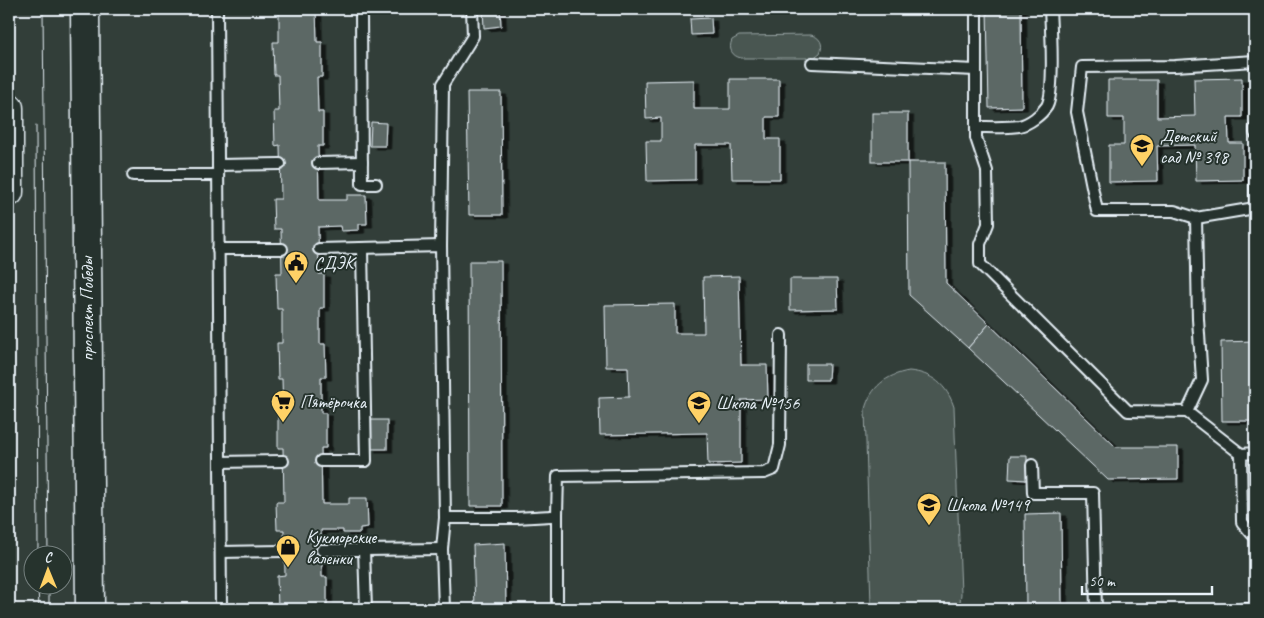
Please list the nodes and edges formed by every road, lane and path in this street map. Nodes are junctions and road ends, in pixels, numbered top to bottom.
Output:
1 (85, 9) edge
2 (217, 9) edge
3 (361, 9) edge
4 (472, 9) edge
5 (976, 9) edge
6 (1050, 9) edge
7 (1255, 61) edge
8 (812, 63) dead end
9 (976, 70) junction
10 (9, 108) edge
11 (976, 127) junction
12 (1255, 128) edge
13 (1255, 133) edge
14 (1255, 156) edge
15 (362, 162) junction
16 (318, 163) dead end
17 (280, 164) dead end
18 (218, 170) junction
19 (9, 173) edge
20 (132, 175) dead end
21 (376, 184) dead end
22 (9, 192) edge
23 (1196, 218) junction
24 (441, 246) junction
25 (218, 249) junction
26 (282, 249) dead end
27 (319, 249) dead end
28 (362, 249) junction
29 (781, 335) dead end
30 (1187, 412) junction
31 (1255, 453) edge
32 (1241, 454) junction
33 (283, 461) dead end
34 (321, 461) dead end
35 (220, 462) junction
36 (1032, 465) dead end
37 (557, 514) junction
38 (445, 518) junction
39 (1255, 534) edge
40 (442, 549) junction
41 (322, 550) dead end
42 (364, 550) junction
43 (284, 551) dead end
44 (221, 552) junction
45 (90, 609) edge
46 (221, 609) edge
47 (366, 609) edge
48 (444, 609) edge
49 (557, 609) edge
50 (1096, 609) edge
51 (1242, 609) edge
52 (1255, 609) edge

1 - 45 main road, проспект Победы
2 - 18 lane
3 - 15 lane
4 - 24 lane
5 - 9 lane
6 - 11 lane
7 - 23 lane
8 - 9 lane
9 - 11 lane
10 - 19 main road
11 - 30 lane
12 - 13 lane
14 - 23 lane
15 - 16 lane
15 - 21 lane
17 - 18 lane
18 - 20 lane
18 - 25 lane
19 - 22 main road
23 - 30 lane
24 - 28 lane
24 - 38 lane
25 - 26 lane
25 - 35 lane
27 - 28 lane
28 - 34 lane
29 - 37 lane
30 - 32 lane
31 - 32 lane
32 - 39 lane
33 - 35 lane
35 - 44 lane
36 - 50 lane
37 - 38 lane
37 - 49 lane
38 - 40 lane
40 - 42 lane
40 - 48 lane
41 - 42 lane
42 - 47 lane
43 - 44 lane
44 - 46 lane
51 - 52 lane

